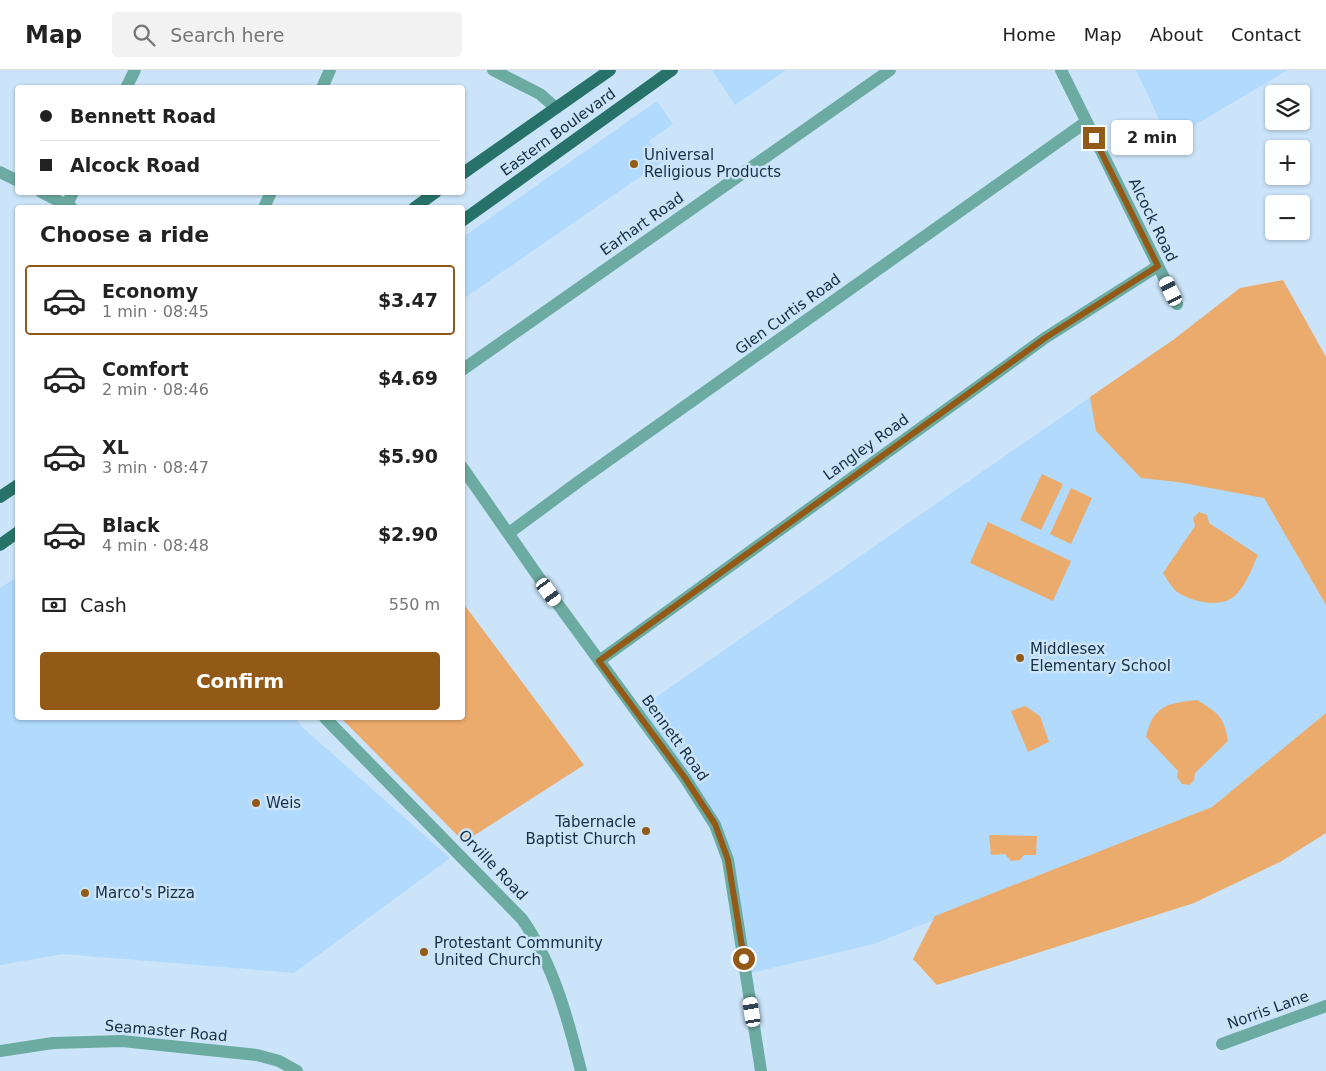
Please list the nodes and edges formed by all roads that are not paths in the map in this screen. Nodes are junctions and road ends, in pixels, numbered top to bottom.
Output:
1 (135, 70) edge
2 (330, 70) edge
3 (493, 70) edge
4 (610, 70) edge
5 (672, 70) edge
6 (890, 70) edge
7 (1061, 70) edge
8 (128, 85) edge
9 (323, 85) edge
10 (556, 108) junction
11 (1086, 122) junction
12 (0, 172) edge
13 (465, 172) edge
14 (15, 180) edge
15 (47, 195) edge
16 (432, 195) edge
17 (68, 205) edge
18 (418, 205) edge
19 (465, 219) edge
20 (1158, 266) junction
21 (1177, 304) dead end
22 (465, 368) edge
23 (465, 471) edge
24 (15, 487) edge
25 (0, 497) edge
26 (509, 533) junction
27 (15, 534) edge
28 (0, 545) edge
29 (599, 661) junction
30 (327, 720) edge
31 (1326, 1006) edge
32 (1222, 1044) dead end
33 (0, 1051) edge
34 (297, 1071) edge
35 (581, 1071) edge
36 (761, 1071) edge

1 - 8 street
2 - 9 street
3 - 10 street
4 - 10 main road, Eastern Boulevard
5 - 19 main road, Eastern Boulevard
6 - 22 street, Earhart Road
7 - 11 street, Alcock Road
10 - 13 main road, Eastern Boulevard
11 - 20 street, Alcock Road
11 - 26 street, Glen Curtis Road
12 - 14 street
15 - 17 street
16 - 18 main road
20 - 21 street, Alcock Road
20 - 29 street, Langley Road
23 - 26 street, Bennett Road
24 - 25 main road
26 - 29 street, Bennett Road
27 - 28 main road
29 - 36 street, Bennett Road
30 - 35 street, Orville Road
31 - 32 street, Norris Lane
33 - 34 street, Seamaster Road

